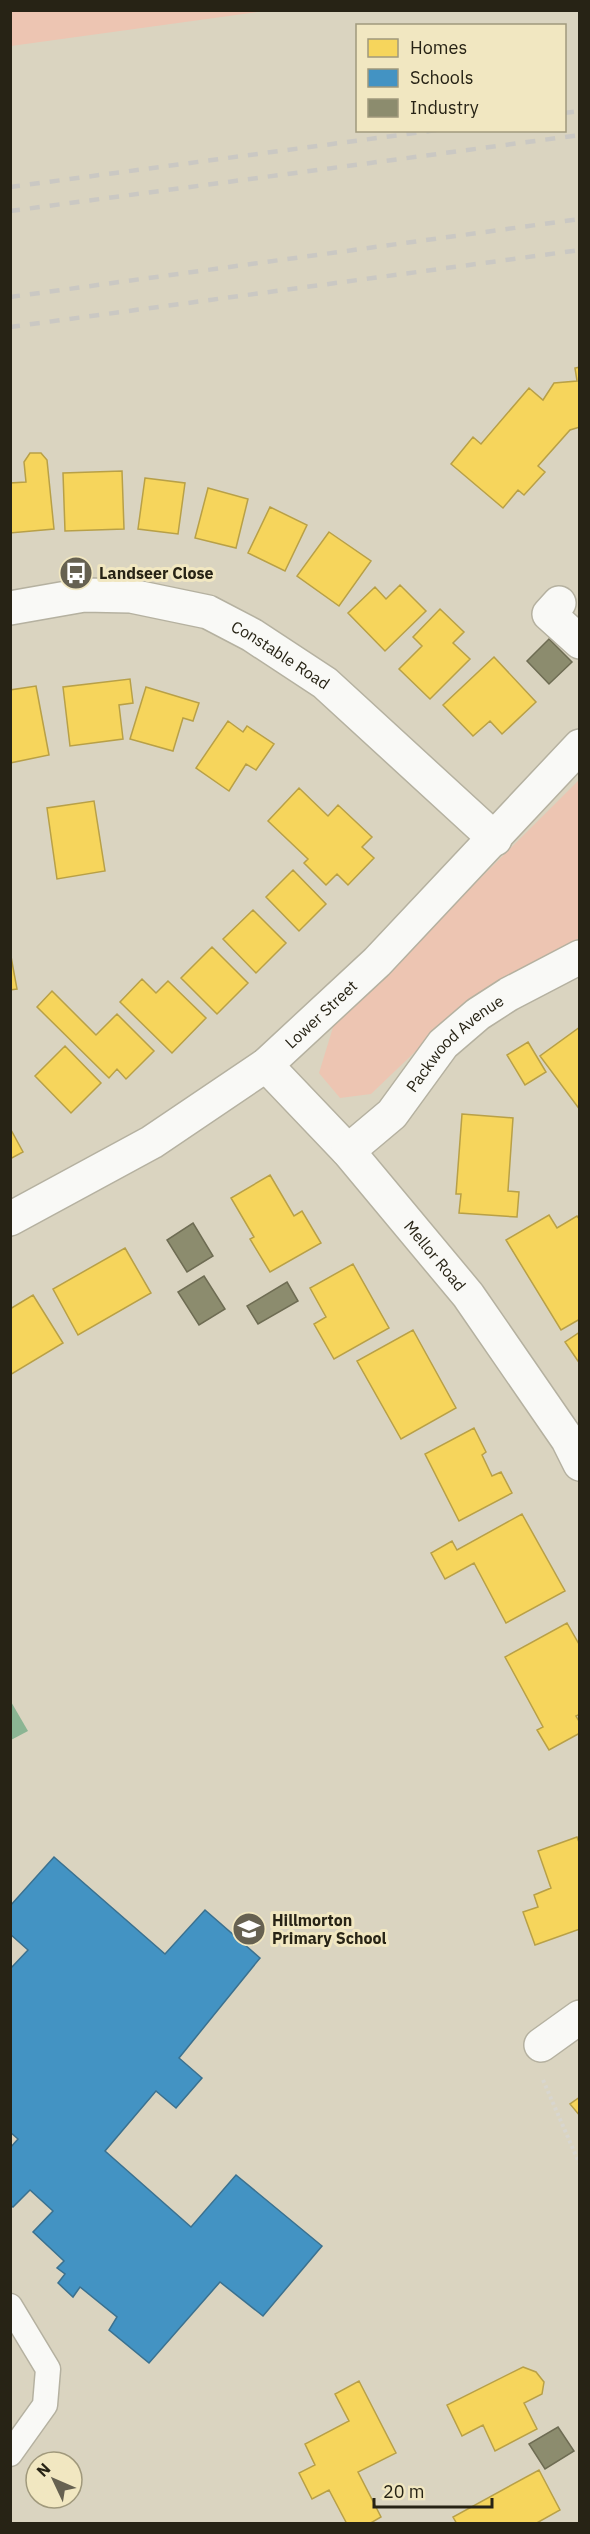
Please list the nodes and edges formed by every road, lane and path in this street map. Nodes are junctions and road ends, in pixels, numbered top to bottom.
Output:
1 (559, 603) dead end
2 (10, 608) edge
3 (579, 642) edge
4 (579, 746) edge
5 (495, 839) junction
6 (579, 957) edge
7 (266, 1065) junction
8 (348, 1151) junction
9 (10, 1219) edge
10 (576, 1446) edge
11 (579, 2018) edge
12 (541, 2045) joint
13 (579, 2165) edge
14 (10, 2306) edge
15 (10, 2454) edge

1 - 3 street
2 - 5 street, Constable Road
4 - 5 street, Lower Street
5 - 7 street, Lower Street
6 - 8 street, Packwood Avenue
7 - 8 street, Mellor Road
7 - 9 street, Lower Street
8 - 10 street, Mellor Road
11 - 12 street
12 - 13 path
14 - 15 lane

